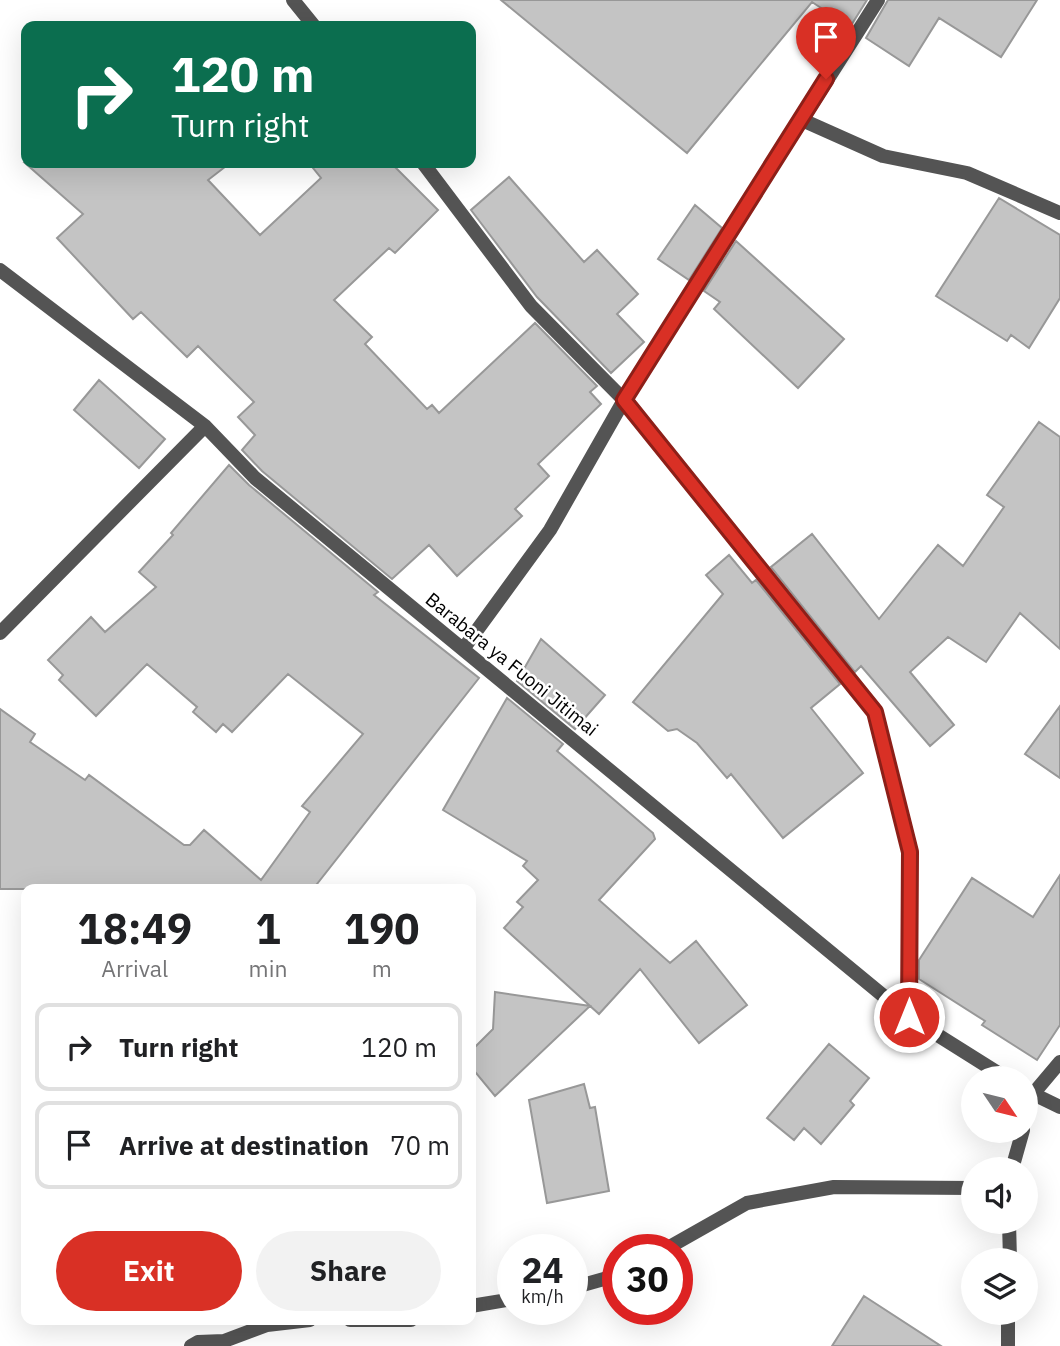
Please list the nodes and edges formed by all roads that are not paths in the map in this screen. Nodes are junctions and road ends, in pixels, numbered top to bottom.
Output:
1 (293, 0) edge
2 (878, 0) edge
3 (310, 21) edge
4 (800, 119) junction
5 (427, 168) edge
6 (1060, 213) edge
7 (0, 270) edge
8 (624, 400) junction
9 (205, 426) junction
10 (0, 633) edge
11 (464, 648) junction
12 (909, 1017) junction
13 (1060, 1062) edge
14 (987, 1066) edge
15 (1038, 1083) edge
16 (1038, 1096) edge
17 (1060, 1107) edge
18 (961, 1188) edge
19 (692, 1234) edge
20 (497, 1302) edge
21 (476, 1305) edge
22 (267, 1325) edge
23 (1008, 1325) edge
24 (191, 1346) edge
25 (1008, 1346) edge

1 - 3 street
2 - 4 street
4 - 6 street
4 - 8 street
5 - 8 street
7 - 9 street, Barabara ya Fuoni Jitimai
8 - 11 street
8 - 12 street
9 - 10 street
9 - 11 street, Barabara ya Fuoni Jitimai
11 - 12 street, Barabara ya Fuoni Jitimai
12 - 14 street, Barabara ya Fuoni Jitimai
13 - 15 street
16 - 17 street
18 - 19 street
20 - 21 street
22 - 24 street
23 - 25 street

